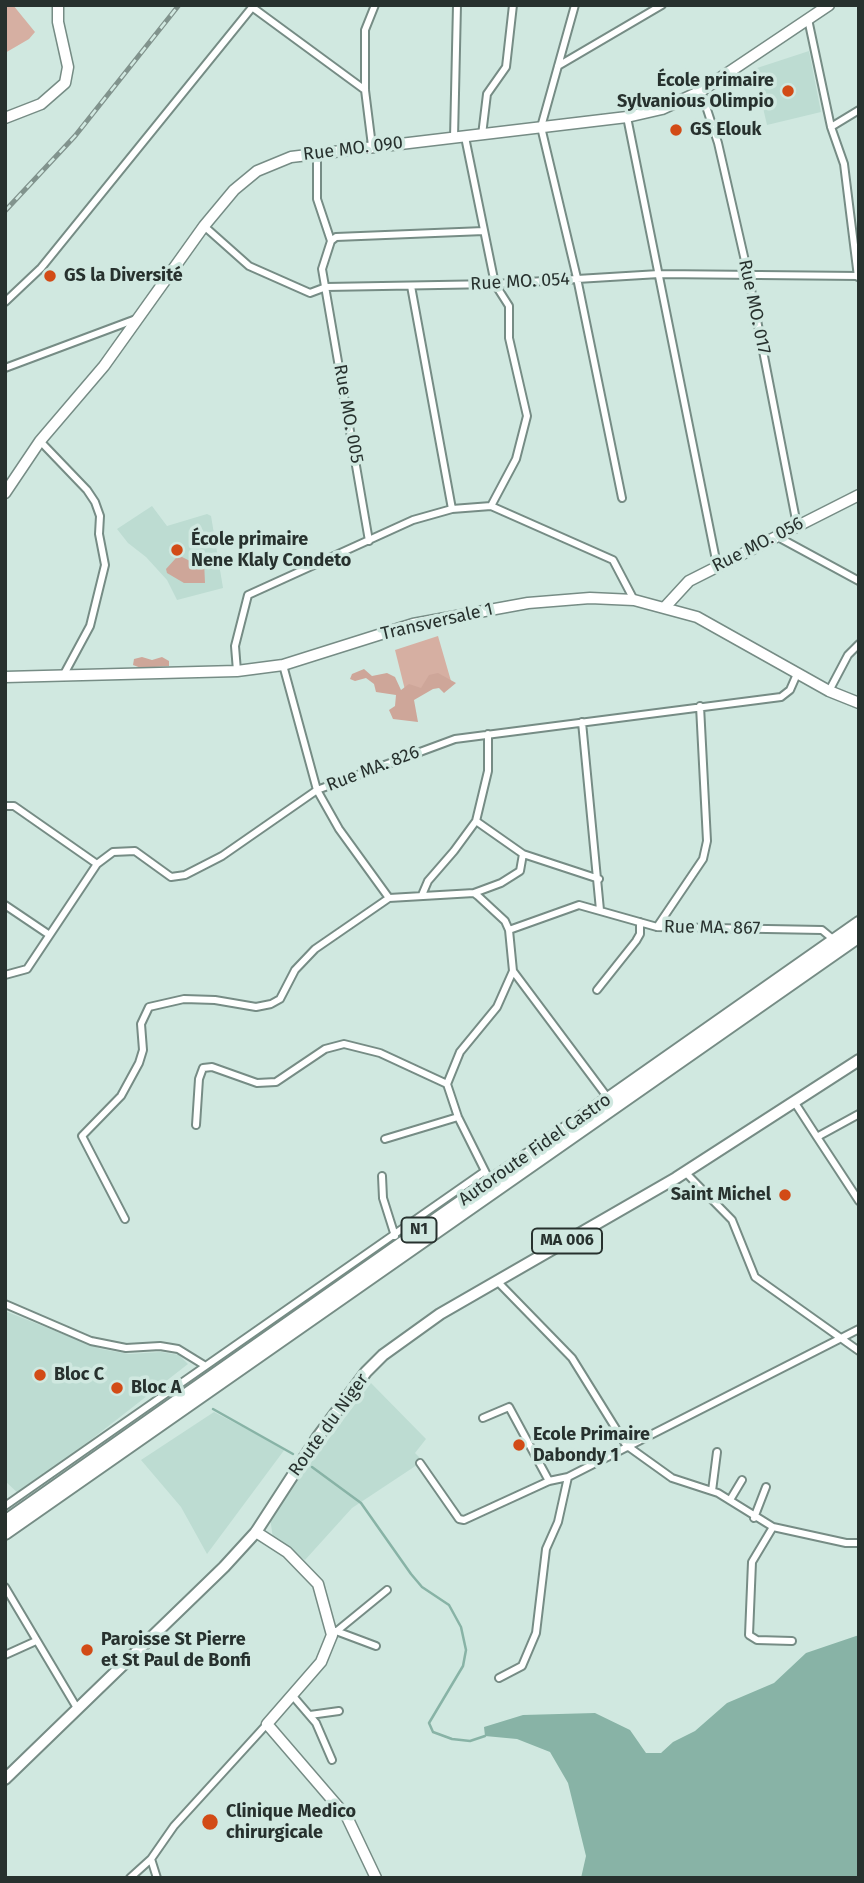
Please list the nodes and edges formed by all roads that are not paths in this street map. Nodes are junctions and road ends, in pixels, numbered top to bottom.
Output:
1 (58, 5) edge
2 (375, 5) edge
3 (457, 5) edge
4 (513, 5) edge
5 (575, 5) edge
6 (663, 5) edge
7 (829, 5) edge
8 (253, 6) edge
9 (808, 19) junction
10 (558, 66) junction
11 (365, 90) junction
12 (701, 91) junction
13 (859, 110) edge
14 (627, 117) junction
15 (5, 118) edge
16 (541, 127) junction
17 (831, 127) junction
18 (482, 135) junction
19 (460, 137) junction
20 (372, 146) junction
21 (317, 153) junction
22 (204, 226) junction
23 (484, 231) junction
24 (331, 241) junction
25 (659, 274) junction
26 (748, 274) junction
27 (859, 277) edge
28 (577, 278) junction
29 (495, 284) junction
30 (411, 286) junction
31 (326, 287) junction
32 (5, 302) edge
33 (137, 319) junction
34 (5, 368) edge
35 (40, 441) junction
36 (5, 493) edge
37 (859, 495) edge
38 (622, 498) dead end
39 (491, 506) junction
40 (452, 509) junction
41 (797, 524) junction
42 (774, 537) junction
43 (369, 541) junction
44 (717, 565) junction
45 (859, 581) edge
46 (634, 600) junction
47 (666, 606) junction
48 (859, 644) edge
49 (283, 665) junction
50 (237, 671) junction
51 (797, 674) junction
52 (63, 676) junction
53 (5, 677) edge
54 (829, 691) junction
55 (856, 704) edge
56 (700, 706) junction
57 (582, 722) junction
58 (488, 734) junction
59 (317, 790) junction
60 (5, 806) edge
61 (475, 821) junction
62 (523, 854) junction
63 (97, 864) junction
64 (599, 879) junction
65 (474, 892) junction
66 (422, 895) junction
67 (389, 898) junction
68 (5, 905) edge
69 (600, 910) junction
70 (640, 922) junction
71 (859, 923) edge
72 (657, 927) junction
73 (509, 930) junction
74 (48, 934) junction
75 (859, 936) edge
76 (834, 940) junction
77 (513, 971) junction
78 (5, 975) edge
79 (597, 990) dead end
80 (859, 1060) edge
81 (447, 1084) junction
82 (608, 1098) junction
83 (795, 1103) junction
84 (859, 1115) edge
85 (458, 1117) junction
86 (195, 1125) dead end
87 (817, 1138) junction
88 (385, 1139) dead end
89 (685, 1172) junction
90 (382, 1176) dead end
91 (488, 1176) junction
92 (859, 1201) edge
93 (125, 1219) dead end
94 (395, 1236) junction
95 (497, 1281) junction
96 (5, 1304) edge
97 (859, 1329) edge
98 (840, 1338) junction
99 (859, 1351) edge
100 (204, 1365) junction
101 (483, 1418) dead end
102 (626, 1445) junction
103 (717, 1452) dead end
104 (420, 1463) dead end
105 (568, 1477) junction
106 (743, 1480) dead end
107 (548, 1481) junction
108 (766, 1487) dead end
109 (712, 1491) junction
110 (730, 1500) junction
111 (5, 1506) edge
112 (754, 1518) junction
113 (5, 1522) edge
114 (773, 1527) junction
115 (256, 1532) junction
116 (5, 1533) edge
117 (859, 1543) edge
118 (5, 1587) edge
119 (387, 1590) dead end
120 (334, 1633) junction
121 (36, 1641) junction
122 (792, 1641) dead end
123 (376, 1646) dead end
124 (5, 1655) edge
125 (499, 1678) dead end
126 (292, 1695) junction
127 (77, 1708) junction
128 (339, 1711) dead end
129 (310, 1715) junction
130 (267, 1724) junction
131 (332, 1760) dead end
132 (5, 1779) edge
133 (151, 1859) junction
134 (130, 1878) edge
135 (157, 1878) edge
136 (376, 1878) edge

1 - 15 street
2 - 11 street
3 - 19 street
4 - 18 street
5 - 10 street
6 - 10 street
7 - 9 street, Rue MO. 090
8 - 11 street
8 - 32 street
9 - 12 street, Rue MO. 090
9 - 17 street
10 - 16 street
11 - 20 street
12 - 14 street, Rue MO. 090
12 - 26 street, Rue MO. 017
13 - 17 street
14 - 16 street, Rue MO. 090
14 - 25 street
16 - 18 street, Rue MO. 090
16 - 28 street
17 - 27 street
18 - 19 street, Rue MO. 090
19 - 20 street, Rue MO. 090
19 - 23 street
20 - 21 street, Rue MO. 090
21 - 22 street, Rue MO. 090
21 - 24 street
22 - 31 street, Rue MO. 054
22 - 33 street, Rue MO. 090
23 - 24 street
23 - 29 street
24 - 31 street, Rue MO. 005
25 - 26 street, Rue MO. 054
25 - 28 street, Rue MO. 054
25 - 44 street
26 - 27 street, Rue MO. 054
26 - 41 street, Rue MO. 017
28 - 29 street, Rue MO. 054
28 - 38 street
29 - 30 street, Rue MO. 054
29 - 39 street
30 - 31 street, Rue MO. 054
30 - 40 street
31 - 43 street, Rue MO. 005
33 - 34 street
33 - 35 street, Rue MO. 090
35 - 36 street, Rue MO. 090
35 - 52 street
37 - 41 street, Rue MO. 056
39 - 40 street
39 - 46 street
40 - 43 street
41 - 42 street, Rue MO. 056
42 - 44 street, Rue MO. 056
42 - 45 street
43 - 50 street
44 - 47 street, Rue MO. 056
46 - 47 street, Transversale 1
46 - 49 street, Transversale 1
47 - 51 street, Transversale 1
48 - 54 street
49 - 50 street, Transversale 1
49 - 59 street
50 - 52 street, Transversale 1
51 - 54 street, Transversale 1
51 - 56 street, Rue MA. 826
52 - 53 street, Transversale 1
54 - 55 street, Transversale 1
56 - 57 street, Rue MA. 826
56 - 72 street
57 - 58 street, Rue MA. 826
57 - 64 street
58 - 59 street, Rue MA. 826
58 - 61 street
59 - 63 street, Rue MA. 826
59 - 67 street
60 - 63 street
61 - 62 street
61 - 66 street
62 - 64 street
62 - 65 street
63 - 74 street
64 - 69 street
65 - 66 street
65 - 73 street
66 - 67 street
67 - 93 street
68 - 74 street
69 - 70 street, Rue MA. 867
69 - 73 street, Rue MA. 867
70 - 72 street, Rue MA. 867
70 - 79 street
71 - 76 highway, Autoroute Fidel Castro / N1
72 - 76 street, Rue MA. 867
73 - 77 street
74 - 78 street
75 - 116 highway, Autoroute Fidel Castro / N1
76 - 82 highway, Autoroute Fidel Castro / N1
77 - 81 street
77 - 82 street
80 - 83 main road, Route du Niger / MA 006
81 - 85 street
81 - 86 street
82 - 91 highway, Autoroute Fidel Castro / N1
83 - 87 street
83 - 89 main road, Route du Niger / MA 006
84 - 87 street
85 - 88 street
85 - 91 street
87 - 92 street
89 - 95 main road, Route du Niger / MA 006
89 - 98 street
90 - 94 street
91 - 94 street
91 - 113 highway, Autoroute Fidel Castro / N1
94 - 100 street
95 - 102 street
95 - 115 main road, Route du Niger / MA 006
96 - 100 street
97 - 98 street
98 - 99 street
98 - 102 street
100 - 111 street
101 - 107 street
102 - 105 street
102 - 109 street
103 - 109 street
104 - 107 street
105 - 107 street
105 - 125 street
106 - 110 street
108 - 112 street
109 - 110 street
110 - 112 street
112 - 114 street
114 - 117 street
114 - 122 street
115 - 120 street
115 - 127 main road, Route du Niger
118 - 121 street
119 - 120 street
120 - 123 street
120 - 126 street
121 - 124 street
121 - 127 street
126 - 129 street
126 - 130 street
127 - 132 main road, Route du Niger
128 - 129 street
129 - 131 street
130 - 133 street
130 - 136 street
133 - 134 street
133 - 135 street

